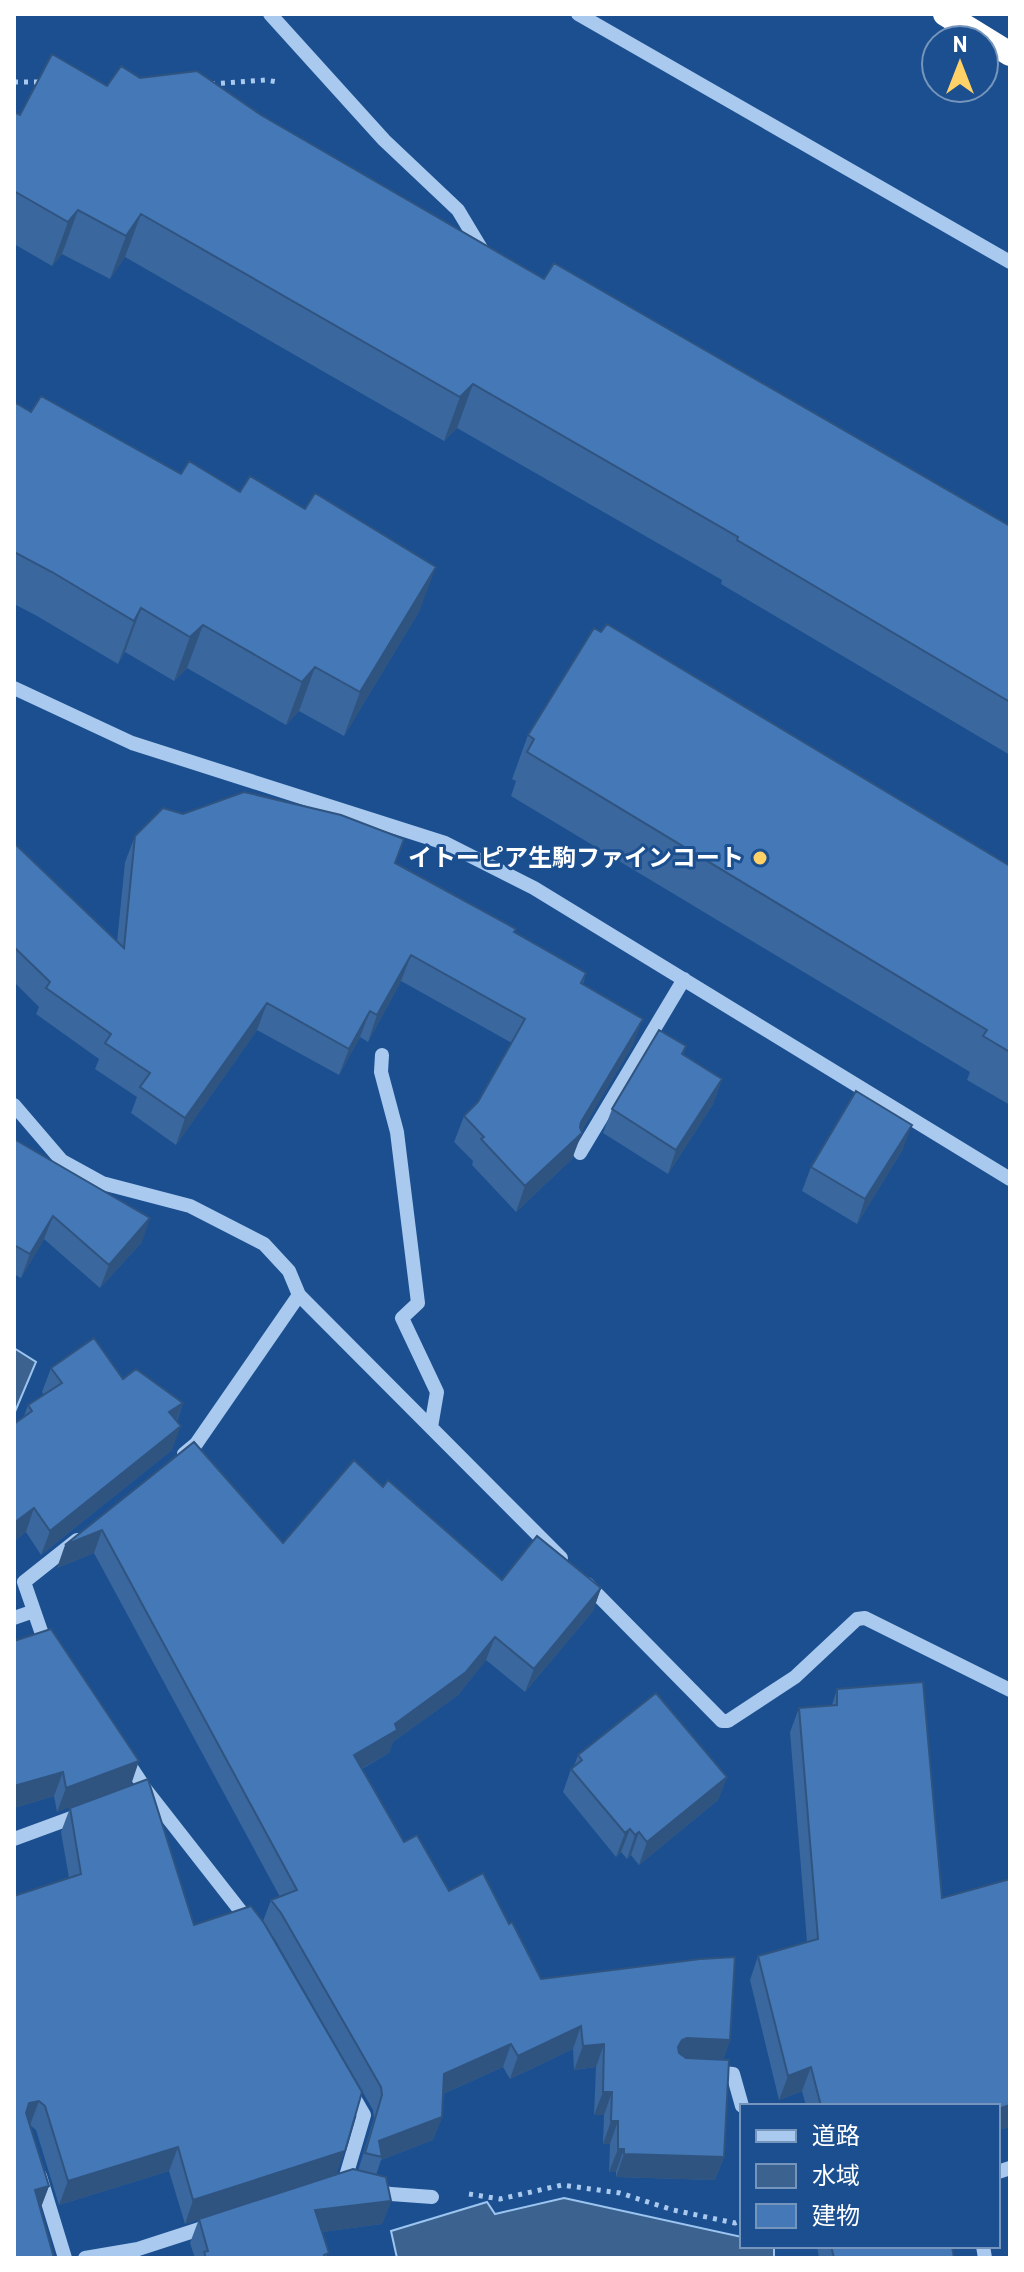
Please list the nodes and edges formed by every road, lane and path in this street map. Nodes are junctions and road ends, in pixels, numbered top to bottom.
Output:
1 (270, 14) edge
2 (578, 14) edge
3 (945, 14) edge
4 (1010, 54) edge
5 (14, 82) edge
6 (44, 82) edge
7 (197, 84) edge
8 (340, 93) junction
9 (1010, 262) edge
10 (493, 269) edge
11 (14, 688) edge
12 (684, 979) junction
13 (382, 1055) dead end
14 (14, 1105) edge
15 (580, 1153) edge
16 (1010, 1179) edge
17 (299, 1295) junction
18 (431, 1427) junction
19 (172, 1464) edge
20 (85, 1533) edge
21 (34, 1611) junction
22 (14, 1618) edge
23 (59, 1660) edge
24 (1010, 1690) edge
25 (120, 1751) edge
26 (102, 1806) edge
27 (14, 1839) edge
28 (254, 1928) edge
29 (692, 2071) edge
30 (341, 2075) edge
31 (741, 2104) edge
32 (36, 2161) edge
33 (432, 2197) dead end
34 (500, 2199) dead end
35 (226, 2221) edge
36 (740, 2221) edge
37 (139, 2253) edge
38 (65, 2258) edge
39 (85, 2258) edge

1 - 8 street
2 - 9 street
3 - 4 highway
5 - 6 path
7 - 8 path
8 - 10 street
11 - 12 street
12 - 15 street
12 - 16 street
13 - 18 street
14 - 17 street
17 - 18 street
17 - 19 street
18 - 24 street
20 - 21 street
21 - 22 street
21 - 23 street
25 - 28 street
26 - 27 street
29 - 31 street
30 - 33 street
32 - 38 street
34 - 36 path
35 - 37 street
37 - 39 street

